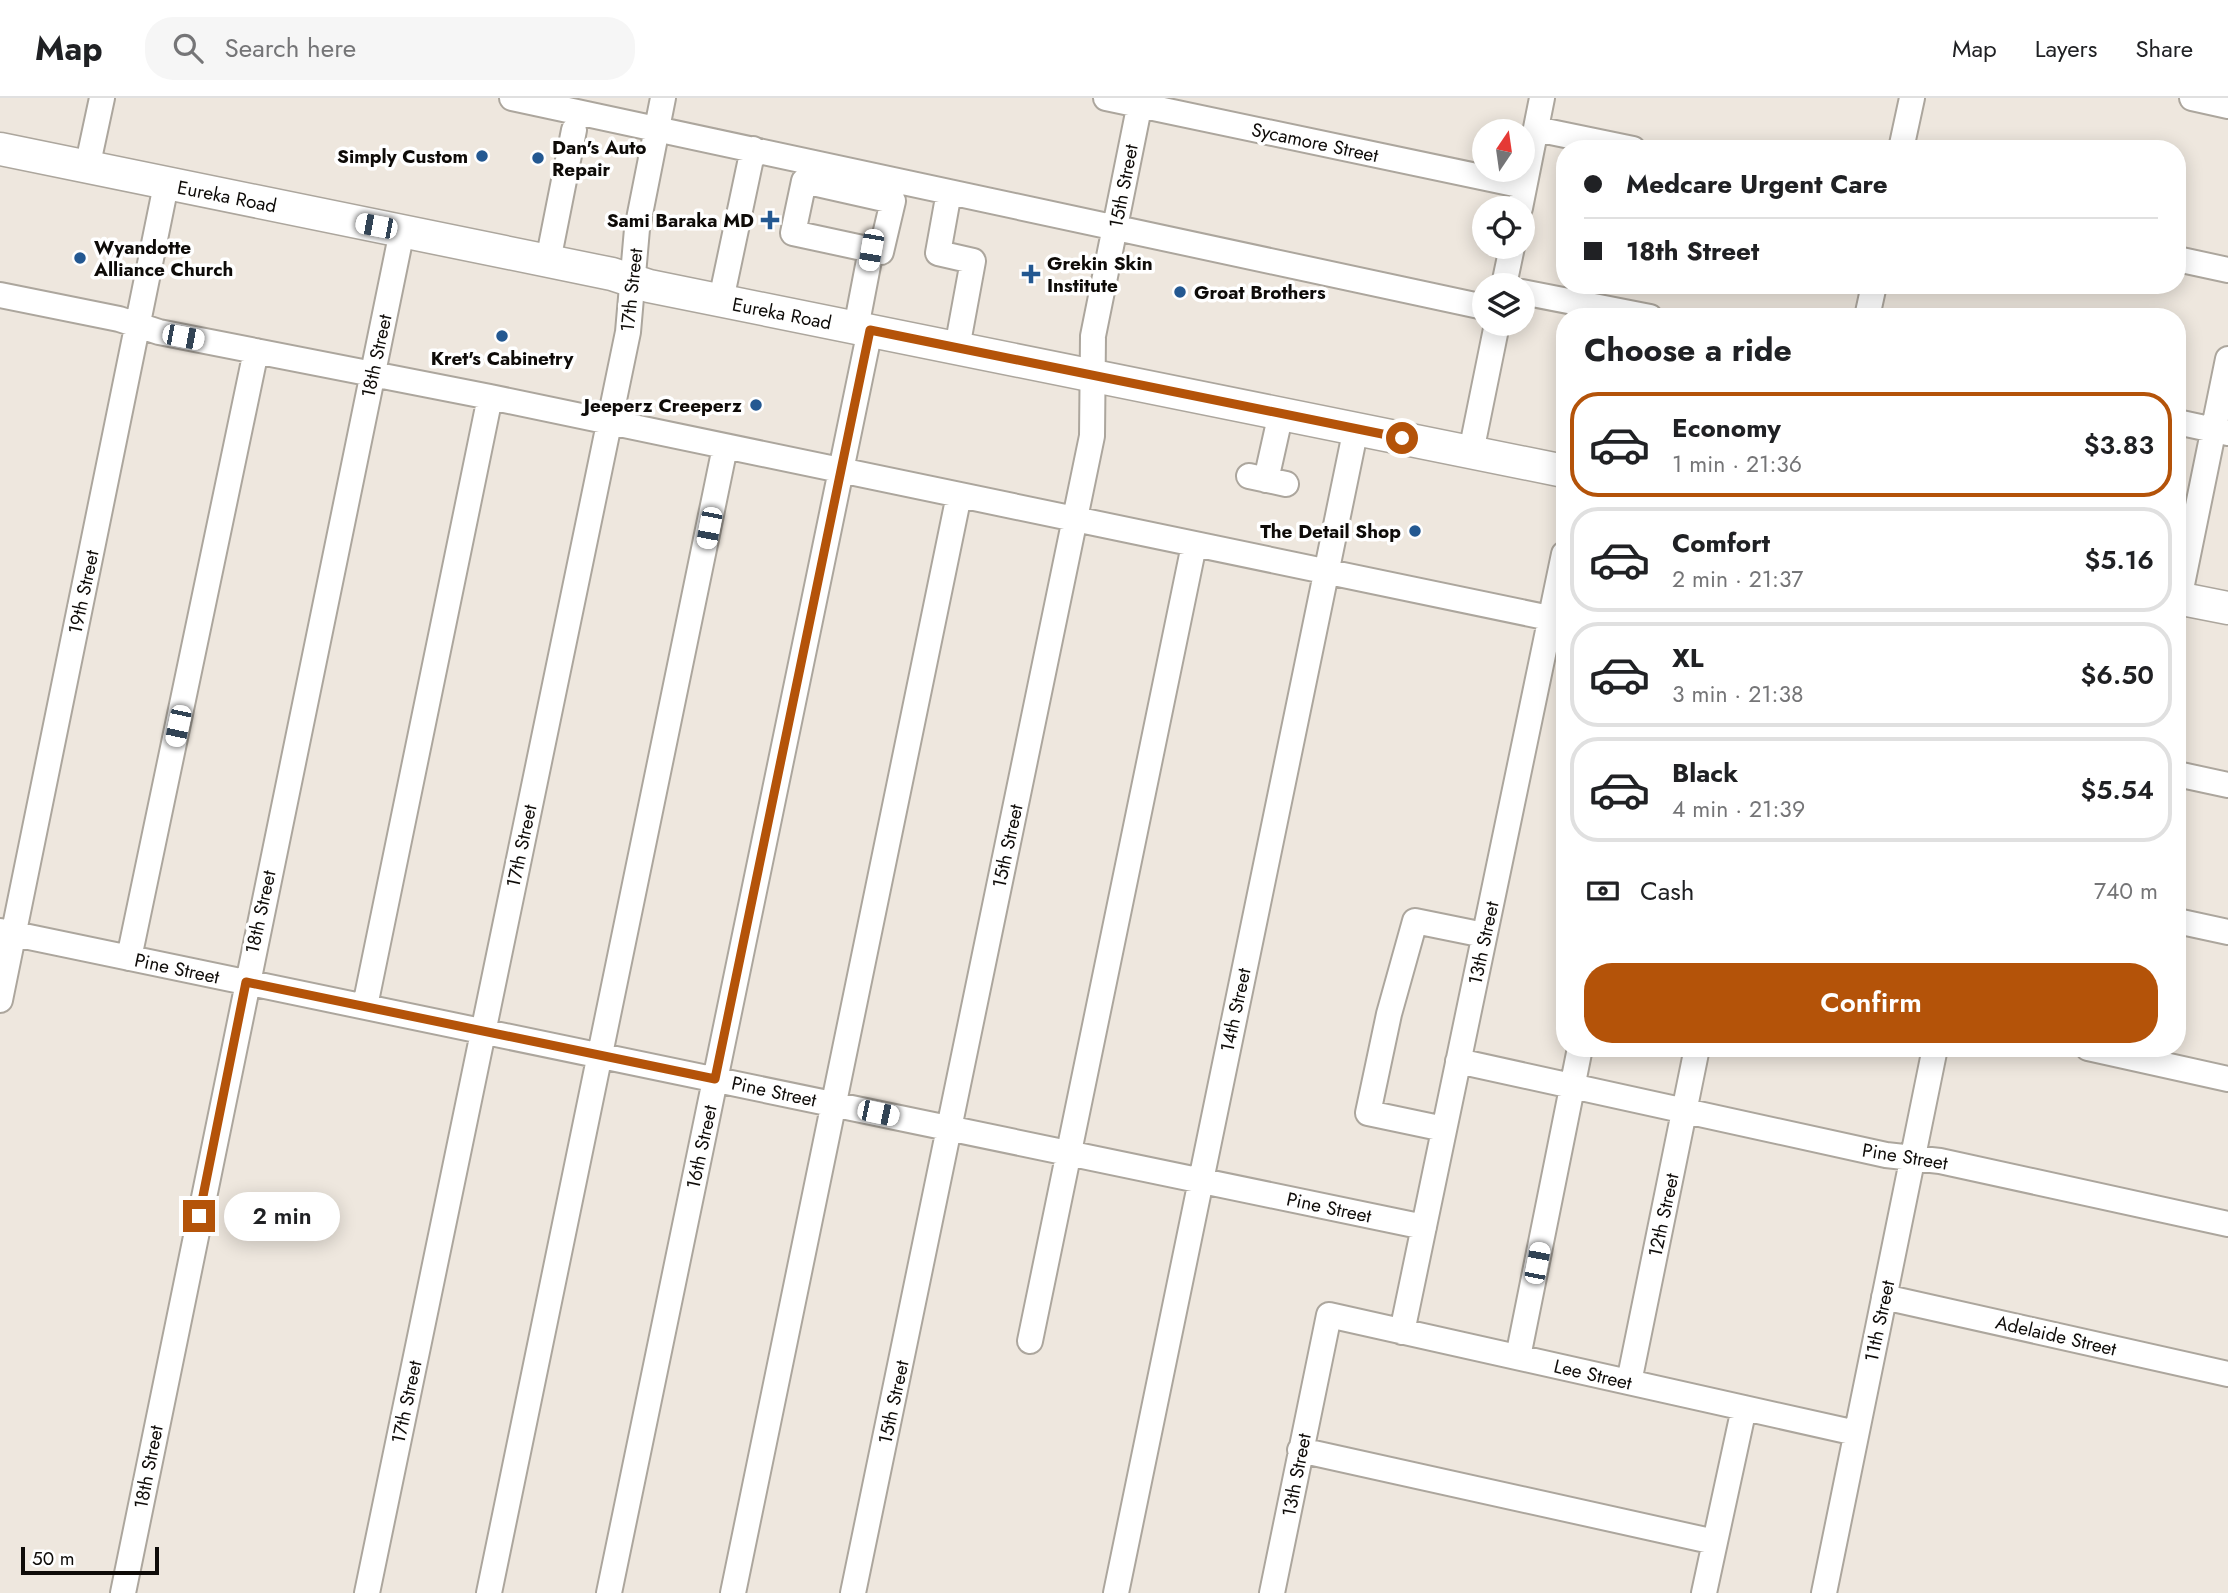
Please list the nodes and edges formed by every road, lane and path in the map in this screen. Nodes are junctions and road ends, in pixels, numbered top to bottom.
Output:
1 (102, 98) edge
2 (512, 98) edge
3 (663, 98) edge
4 (1106, 98) edge
5 (1542, 98) edge
6 (1912, 98) edge
7 (2192, 98) edge
8 (1141, 102) edge
9 (2228, 106) edge
10 (657, 128) junction
11 (1536, 129) junction
12 (575, 130) dead end
13 (1589, 140) edge
14 (1903, 140) edge
15 (0, 149) edge
16 (753, 149) junction
17 (87, 168) junction
18 (848, 180) junction
19 (166, 185) junction
20 (949, 192) junction
21 (1518, 196) edge
22 (1522, 196) edge
23 (1115, 229) junction
24 (402, 231) junction
25 (871, 250) junction
26 (548, 261) junction
27 (2186, 262) edge
28 (2228, 270) edge
29 (633, 279) junction
30 (0, 295) edge
31 (1535, 295) edge
32 (721, 300) junction
33 (1472, 304) edge
34 (1604, 308) edge
35 (137, 327) junction
36 (863, 329) junction
37 (1495, 336) edge
38 (957, 348) junction
39 (256, 351) junction
40 (2228, 359) edge
41 (372, 373) junction
42 (1092, 375) junction
43 (490, 397) junction
44 (1281, 413) junction
45 (610, 422) junction
46 (2186, 424) edge
47 (1356, 428) junction
48 (2220, 431) edge
49 (725, 447) junction
50 (1471, 452) junction
51 (1556, 469) edge
52 (841, 472) junction
53 (1267, 480) dead end
54 (959, 495) junction
55 (1075, 520) junction
56 (1234, 541) dead end
57 (1194, 545) junction
58 (1271, 549) dead end
59 (2186, 566) edge
60 (1325, 573) junction
61 (2186, 600) edge
62 (2228, 608) edge
63 (1556, 619) edge
64 (1556, 623) edge
65 (2186, 776) edge
66 (2228, 785) edge
67 (2186, 924) edge
68 (7, 932) edge
69 (2228, 932) edge
70 (1484, 935) junction
71 (129, 958) junction
72 (246, 982) junction
73 (0, 1000) edge
74 (365, 1006) junction
75 (482, 1029) junction
76 (601, 1055) junction
77 (1578, 1057) edge
78 (1695, 1057) edge
79 (1933, 1057) edge
80 (2129, 1057) edge
81 (1458, 1061) junction
82 (715, 1079) junction
83 (2228, 1079) edge
84 (1573, 1086) junction
85 (835, 1104) junction
86 (1684, 1111) junction
87 (948, 1128) junction
88 (1444, 1129) junction
89 (1067, 1152) junction
90 (1913, 1158) junction
91 (1201, 1180) junction
92 (2228, 1224) edge
93 (1424, 1227) junction
94 (1884, 1297) junction
95 (1329, 1315) joint
96 (1402, 1332) junction
97 (1030, 1341) dead end
98 (1518, 1357) junction
99 (2228, 1374) edge
100 (1629, 1382) junction
101 (1744, 1408) junction
102 (1856, 1433) junction
103 (1300, 1450) junction
104 (1715, 1542) junction
105 (123, 1593) edge
106 (367, 1593) edge
107 (489, 1593) edge
108 (609, 1593) edge
109 (733, 1593) edge
110 (853, 1593) edge
111 (1116, 1593) edge
112 (1272, 1593) edge
113 (1704, 1593) edge
114 (1824, 1593) edge

1 - 17 street
2 - 10 street
3 - 10 street, 17th Street
4 - 8 street, Sycamore Street
5 - 11 street
6 - 14 street
7 - 9 street
8 - 21 street, Sycamore Street
8 - 23 street, 15th Street
10 - 16 street
10 - 29 street, 17th Street
11 - 13 street
11 - 22 street
12 - 26 street
15 - 17 main road, Eureka Road
16 - 18 street
16 - 32 street
17 - 19 main road, Eureka Road
18 - 20 street
18 - 25 street
18 - 25 street
19 - 24 main road, Eureka Road
19 - 35 street, 19th Street
20 - 23 street
20 - 38 street
23 - 33 street
23 - 42 street, 15th Street
24 - 26 main road, Eureka Road
24 - 41 street, 18th Street
25 - 36 street, 16th Street
26 - 29 main road, Eureka Road
27 - 28 street
29 - 32 main road, Eureka Road
29 - 45 street, 17th Street
30 - 35 street
31 - 34 street
32 - 36 main road, Eureka Road
35 - 39 street
35 - 68 street, 19th Street
36 - 38 main road, Eureka Road
36 - 52 street, 16th Street
37 - 50 street
38 - 42 main road, Eureka Road
39 - 41 street
39 - 71 street
40 - 48 street
41 - 43 street
41 - 72 street, 18th Street
42 - 44 main road, Eureka Road
42 - 55 street, 15th Street
43 - 45 street
43 - 74 street
44 - 47 main road, Eureka Road
44 - 53 street
45 - 49 street
45 - 75 street, 17th Street
46 - 48 street
47 - 50 main road, Eureka Road
47 - 60 street, 14th Street
48 - 59 street
49 - 52 street
49 - 76 street
50 - 51 main road, Eureka Road
52 - 54 street
52 - 82 street, 16th Street
54 - 55 street
54 - 85 street
55 - 57 street
55 - 87 street, 15th Street
56 - 58 street
57 - 60 street
57 - 89 street
60 - 63 street
60 - 91 street, 14th Street
61 - 62 main road
64 - 70 street, 13th Street
65 - 66 street
67 - 69 street
68 - 71 street, Pine Street
68 - 73 street, 19th Street
70 - 81 street, 13th Street
70 - 88 street
71 - 72 street, Pine Street
72 - 74 street, Pine Street
72 - 105 street, 18th Street
74 - 75 street, Pine Street
75 - 76 street, Pine Street
75 - 106 street, 17th Street
76 - 82 street, Pine Street
76 - 107 street
77 - 84 street
78 - 86 street, 12th Street
79 - 90 street, 11th Street
80 - 83 street
81 - 84 street, Pine Street
81 - 88 street, 13th Street
82 - 85 street, Pine Street
82 - 108 street, 16th Street
84 - 86 street, Pine Street
84 - 98 street
85 - 87 street, Pine Street
85 - 109 street
86 - 90 street, Pine Street
86 - 100 street, 12th Street
87 - 89 street, Pine Street
87 - 110 street, 15th Street
88 - 93 street, 13th Street
89 - 91 street, Pine Street
89 - 97 street
90 - 92 street, Pine Street
90 - 94 street, 11th Street
91 - 93 street, Pine Street
91 - 111 street, 14th Street
93 - 96 street, 13th Street
94 - 99 street, Adelaide Street
94 - 102 street, 11th Street
95 - 96 street, Lee Street
95 - 103 street, 13th Street
96 - 98 street, Lee Street
98 - 100 street, Lee Street
100 - 101 street, Lee Street
101 - 102 street, Lee Street
101 - 104 street
102 - 114 street, 11th Street
103 - 104 street
103 - 112 street, 13th Street
104 - 113 street

